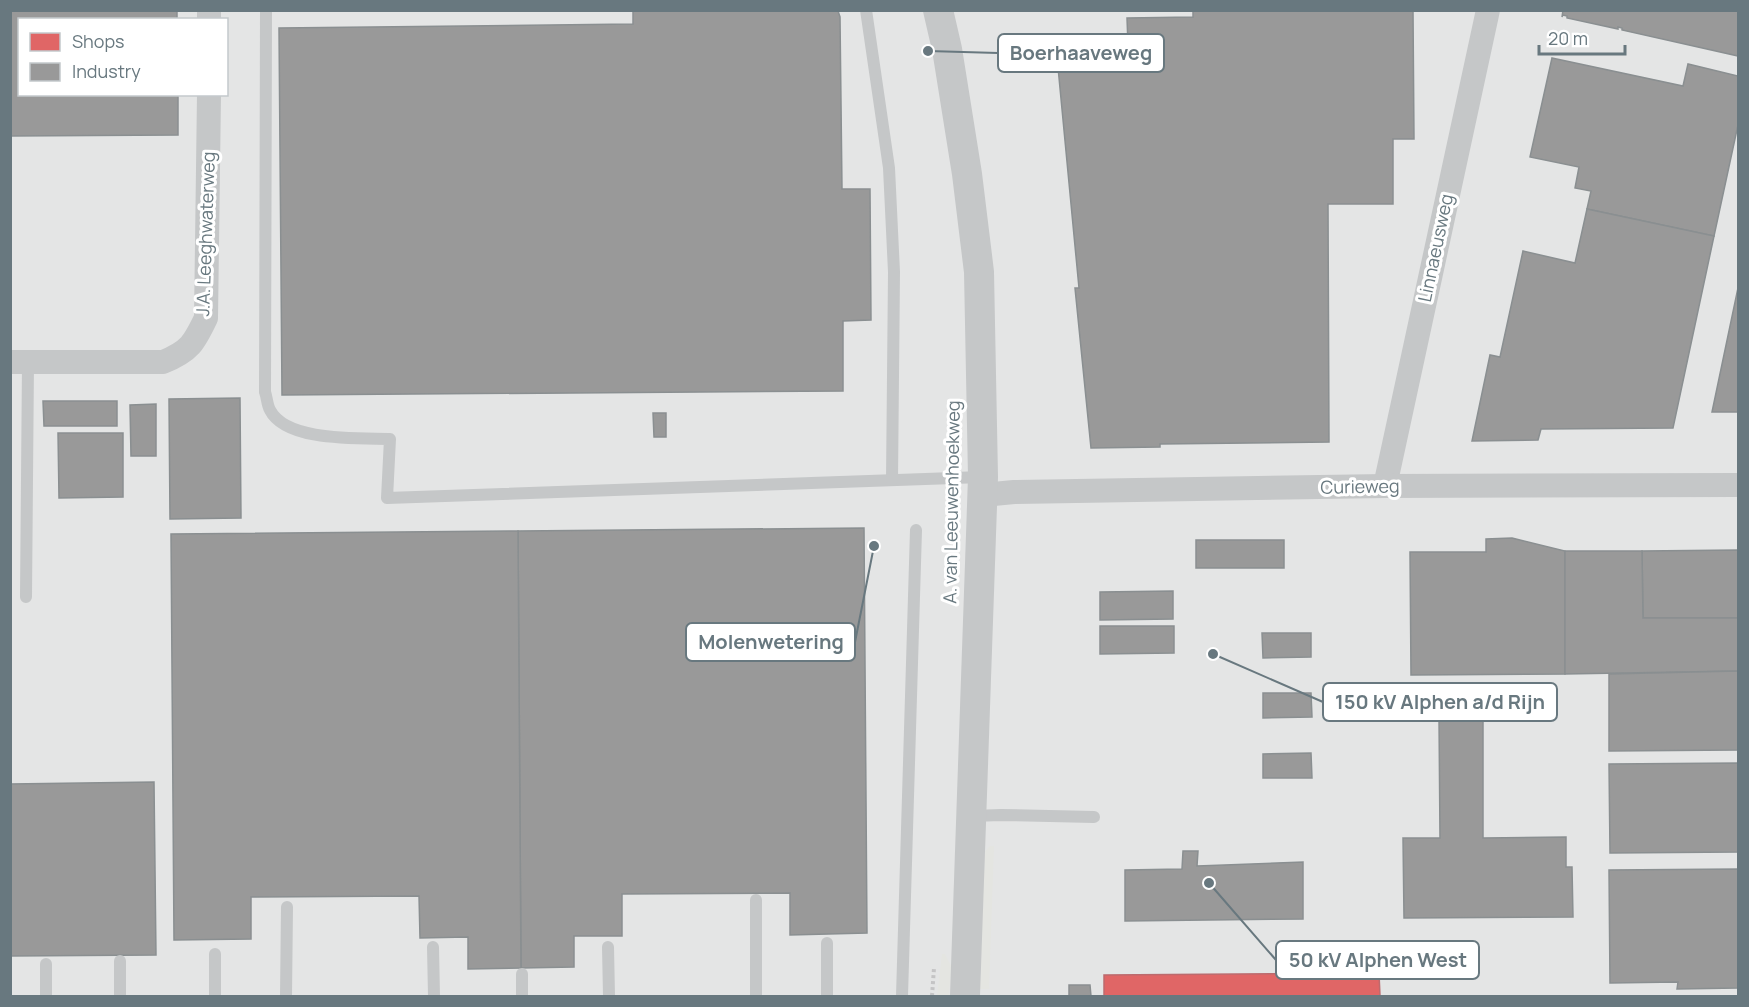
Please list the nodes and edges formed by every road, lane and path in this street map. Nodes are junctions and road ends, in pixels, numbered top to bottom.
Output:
1 (266, 10) edge
2 (866, 10) edge
3 (938, 10) edge
4 (1488, 10) edge
5 (208, 96) edge
6 (19, 362) edge
7 (892, 480) junction
8 (1738, 485) edge
9 (983, 486) junction
10 (1385, 486) junction
11 (916, 530) dead end
12 (26, 597) dead end
13 (972, 816) junction
14 (1094, 817) dead end
15 (756, 900) dead end
16 (287, 908) dead end
17 (827, 943) dead end
18 (433, 947) dead end
19 (608, 947) dead end
20 (216, 954) dead end
21 (934, 959) dead end
22 (120, 961) dead end
23 (46, 964) dead end
24 (522, 974) dead end
25 (46, 996) edge
26 (120, 996) edge
27 (216, 996) edge
28 (286, 996) edge
29 (434, 996) edge
30 (522, 996) edge
31 (609, 996) edge
32 (756, 996) edge
33 (827, 996) edge
34 (902, 996) edge
35 (932, 996) edge
36 (965, 996) edge

1 - 7 lane
2 - 7 lane
3 - 9 street, A. van Leeuwenhoekweg
4 - 10 street, Linnaeusweg
5 - 6 street, J.A. Leeghwaterweg
6 - 12 lane, J.A. Leeghwaterweg
7 - 9 lane
8 - 10 street, Curieweg
9 - 10 street, Curieweg
9 - 13 street, A. van Leeuwenhoekweg
11 - 34 lane
13 - 14 lane
13 - 36 street, A. van Leeuwenhoekweg
15 - 32 lane
16 - 28 lane
17 - 33 lane
18 - 29 lane
19 - 31 lane
20 - 27 lane
21 - 35 path
22 - 26 lane
23 - 25 lane
24 - 30 lane

